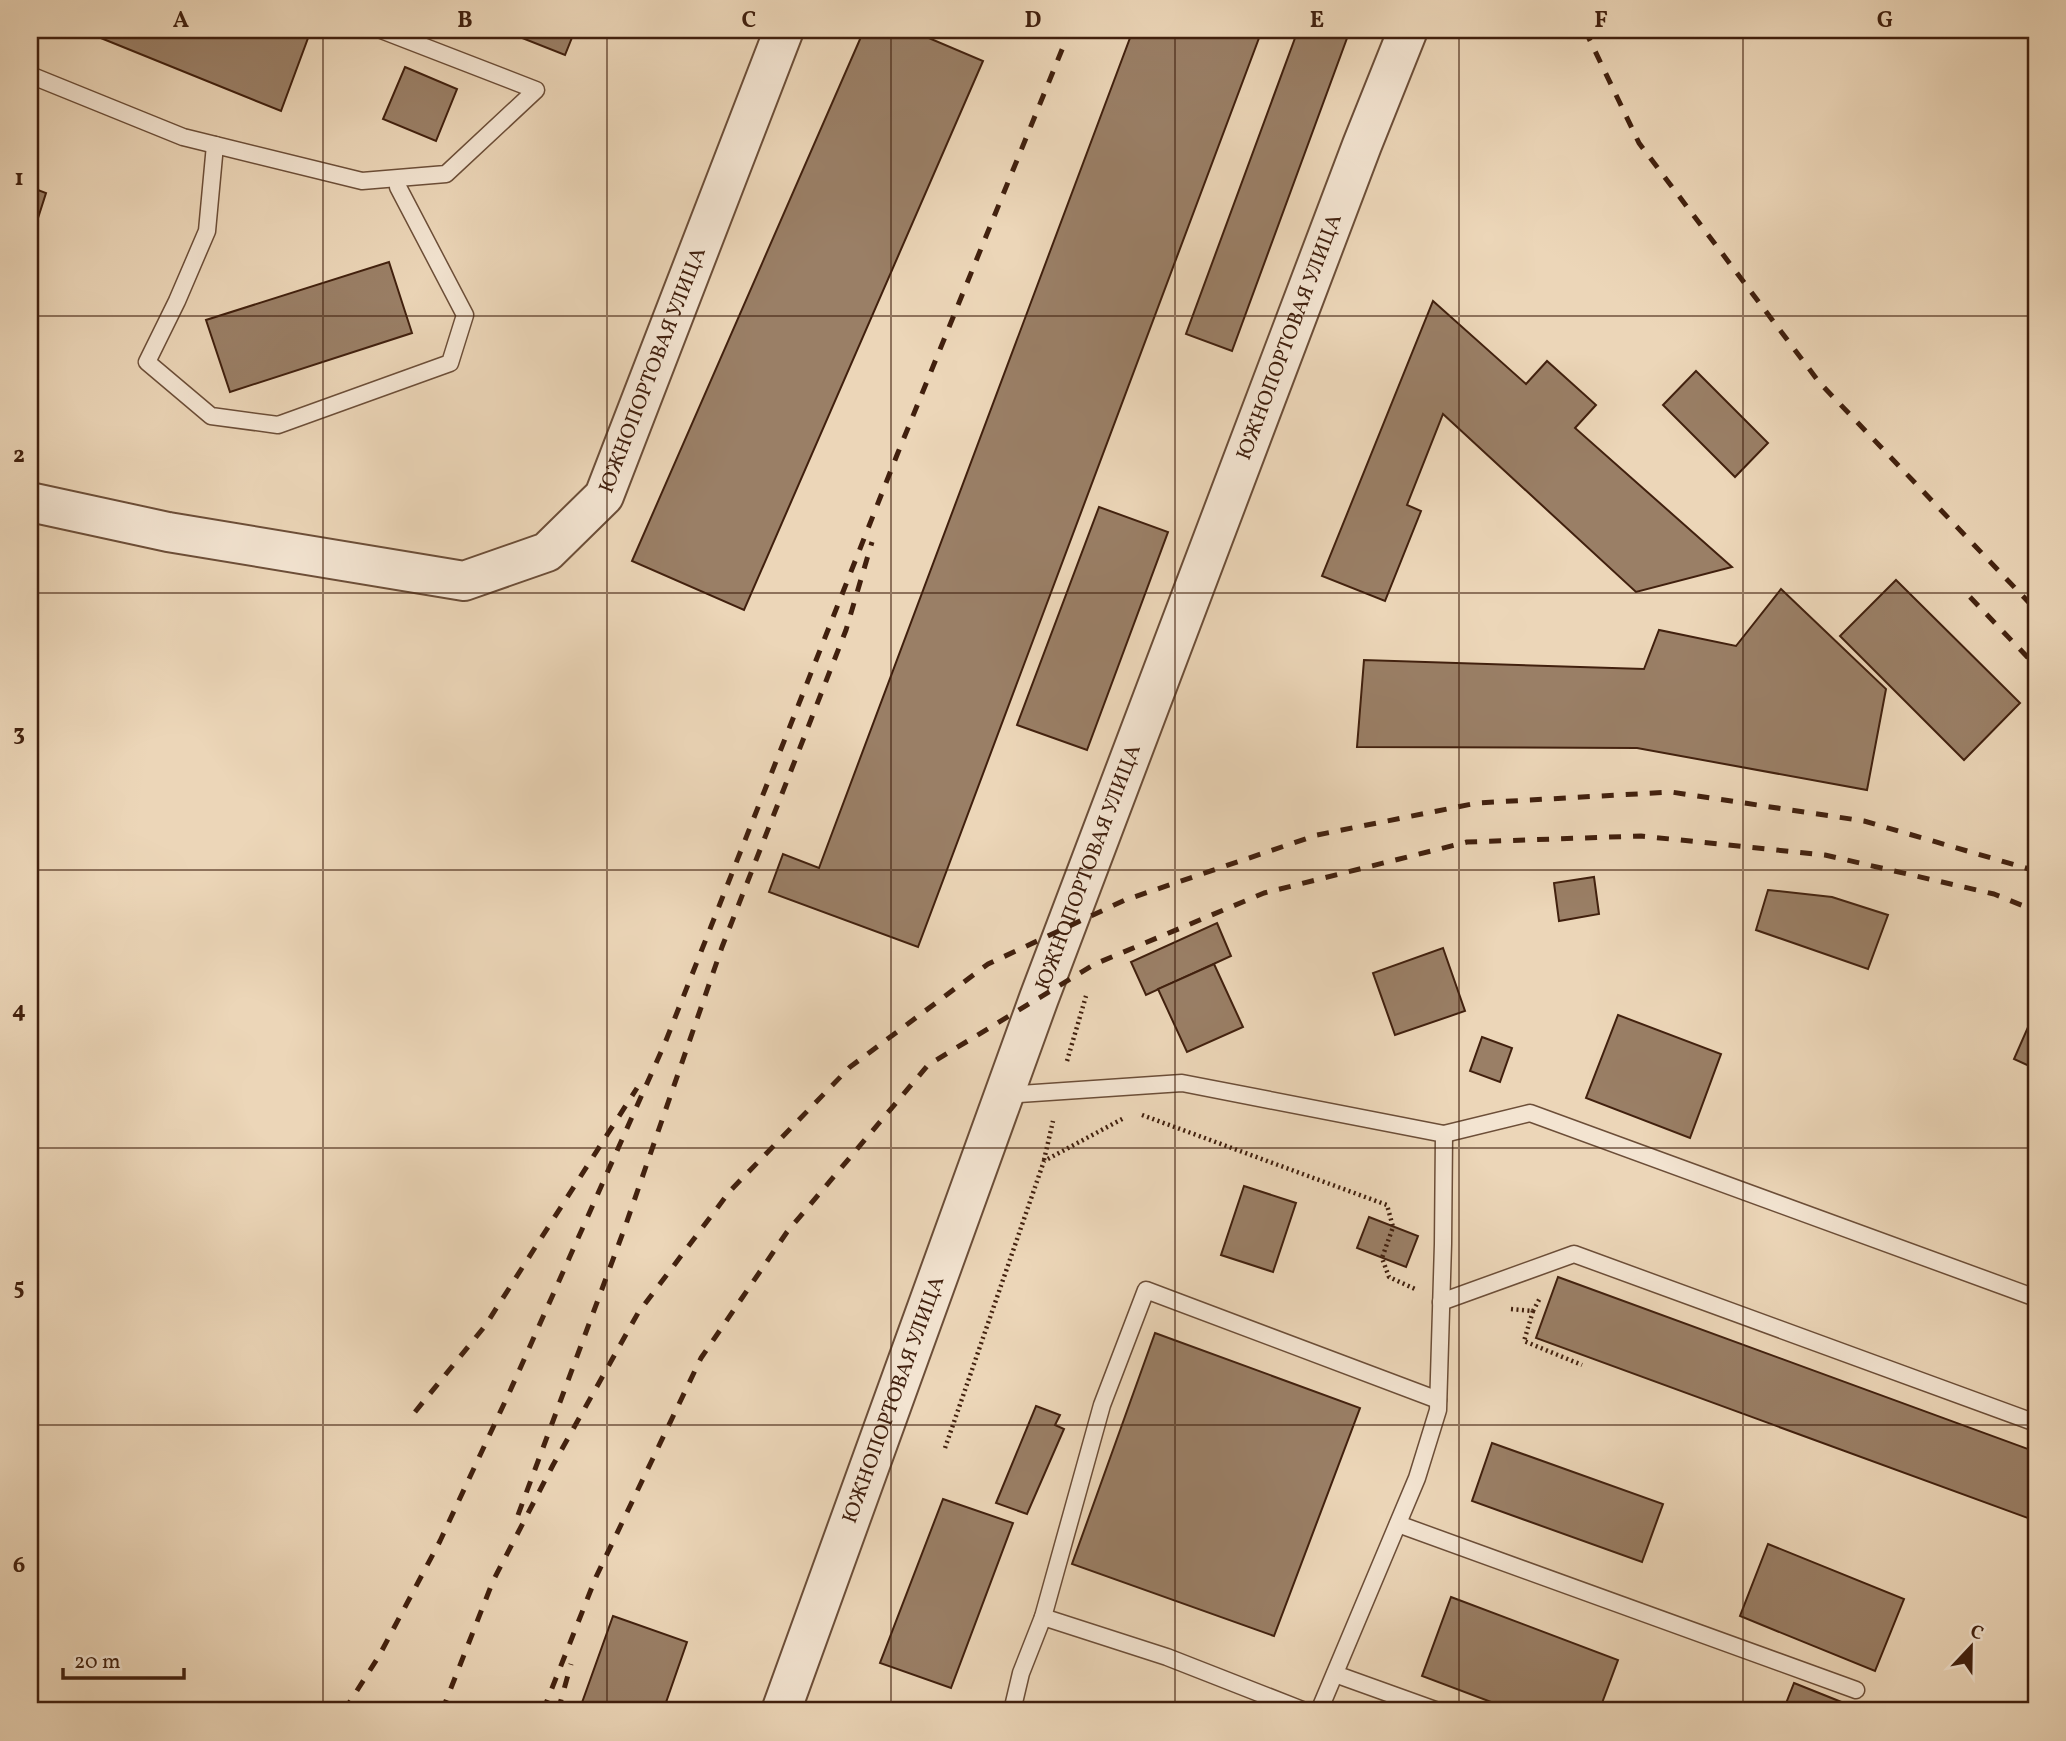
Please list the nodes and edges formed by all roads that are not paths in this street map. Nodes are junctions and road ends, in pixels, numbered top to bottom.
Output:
1 (381, 30) edge
2 (784, 30) edge
3 (1408, 30) edge
4 (30, 75) edge
5 (215, 145) junction
6 (398, 187) dead end
7 (30, 502) edge
8 (1004, 1095) junction
9 (1444, 1134) junction
10 (2036, 1298) edge
11 (1441, 1302) junction
12 (1438, 1400) junction
13 (2036, 1423) edge
14 (1398, 1524) junction
15 (1042, 1617) junction
16 (1335, 1674) junction
17 (1856, 1690) dead end
18 (780, 1711) edge
19 (1012, 1711) edge
20 (1305, 1711) edge
21 (1319, 1711) edge
22 (1438, 1711) edge

1 - 5 lane
2 - 7 street, ЮЖНОПОРТОВАЯ УЛИЦА
3 - 8 street, ЮЖНОПОРТОВАЯ УЛИЦА
4 - 5 lane
5 - 6 lane
8 - 9 lane
8 - 18 street, ЮЖНОПОРТОВАЯ УЛИЦА
9 - 10 lane
9 - 11 lane
11 - 12 lane
11 - 13 lane
12 - 14 lane
12 - 15 lane
14 - 16 lane
14 - 17 lane
15 - 19 lane
15 - 20 lane
16 - 21 lane
16 - 22 lane

